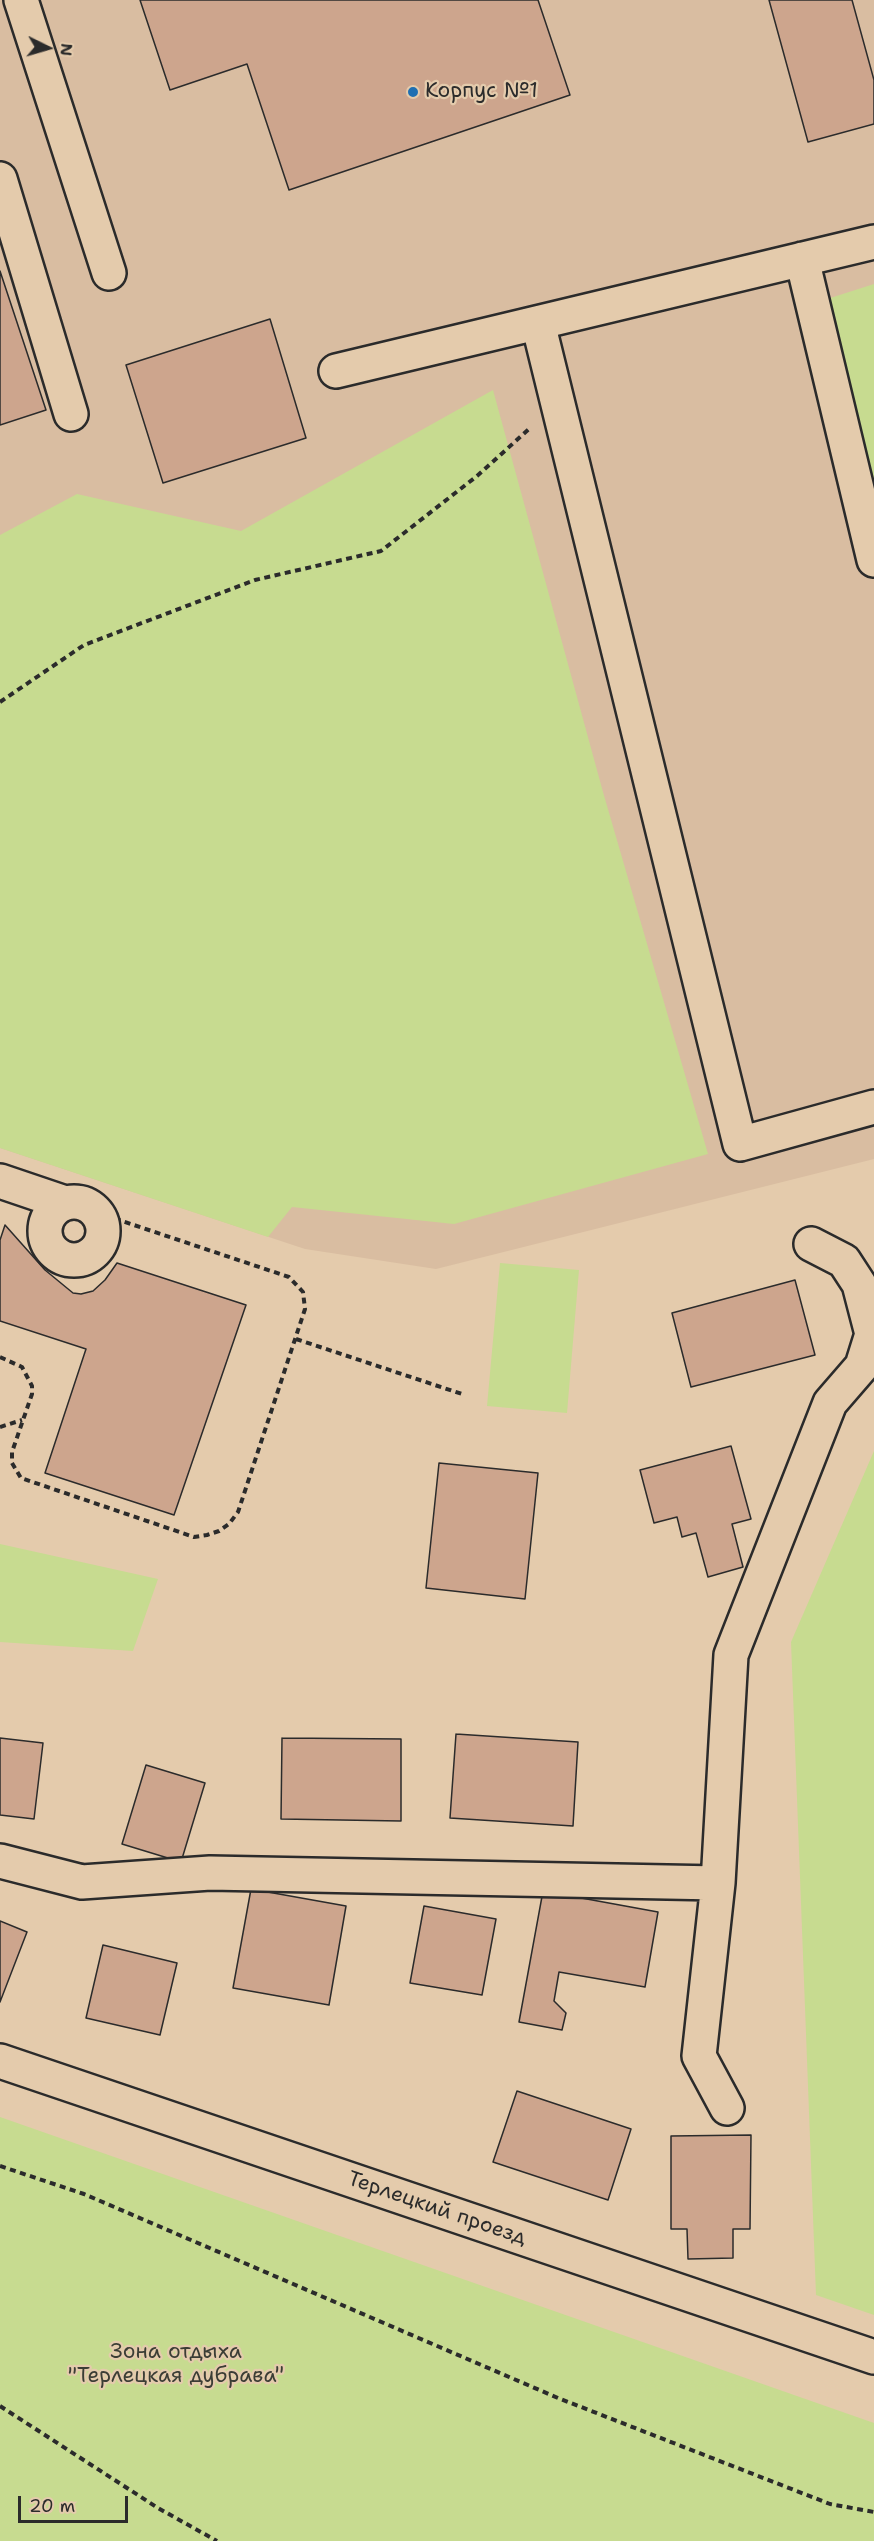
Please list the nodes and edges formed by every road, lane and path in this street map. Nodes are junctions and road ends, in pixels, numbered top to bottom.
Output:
1 (21, 0) edge
2 (0, 179) edge
3 (874, 242) edge
4 (802, 259) junction
5 (109, 273) dead end
6 (538, 323) junction
7 (336, 371) dead end
8 (71, 414) dead end
9 (534, 424) dead end
10 (874, 560) edge
11 (0, 702) edge
12 (874, 1107) edge
13 (0, 1182) edge
14 (65, 1203) junction
15 (97, 1213) junction
16 (811, 1244) dead end
17 (296, 1339) junction
18 (0, 1357) edge
19 (462, 1394) dead end
20 (23, 1420) junction
21 (0, 1426) edge
22 (0, 1861) edge
23 (718, 1883) junction
24 (0, 2061) edge
25 (727, 2108) dead end
26 (0, 2166) edge
27 (874, 2357) edge
28 (0, 2406) edge
29 (874, 2512) edge
30 (217, 2541) edge

1 - 5 street
2 - 8 street
3 - 4 street
4 - 6 street
4 - 10 street
6 - 7 street
6 - 12 street
9 - 11 path
13 - 14 street
14 - 15 street
14 - 15 street
15 - 17 path
16 - 23 street
17 - 19 path
17 - 20 path
18 - 20 path
20 - 21 path
22 - 23 street
23 - 25 street
24 - 27 street, Терлецкий проезд
26 - 29 path
28 - 30 path

